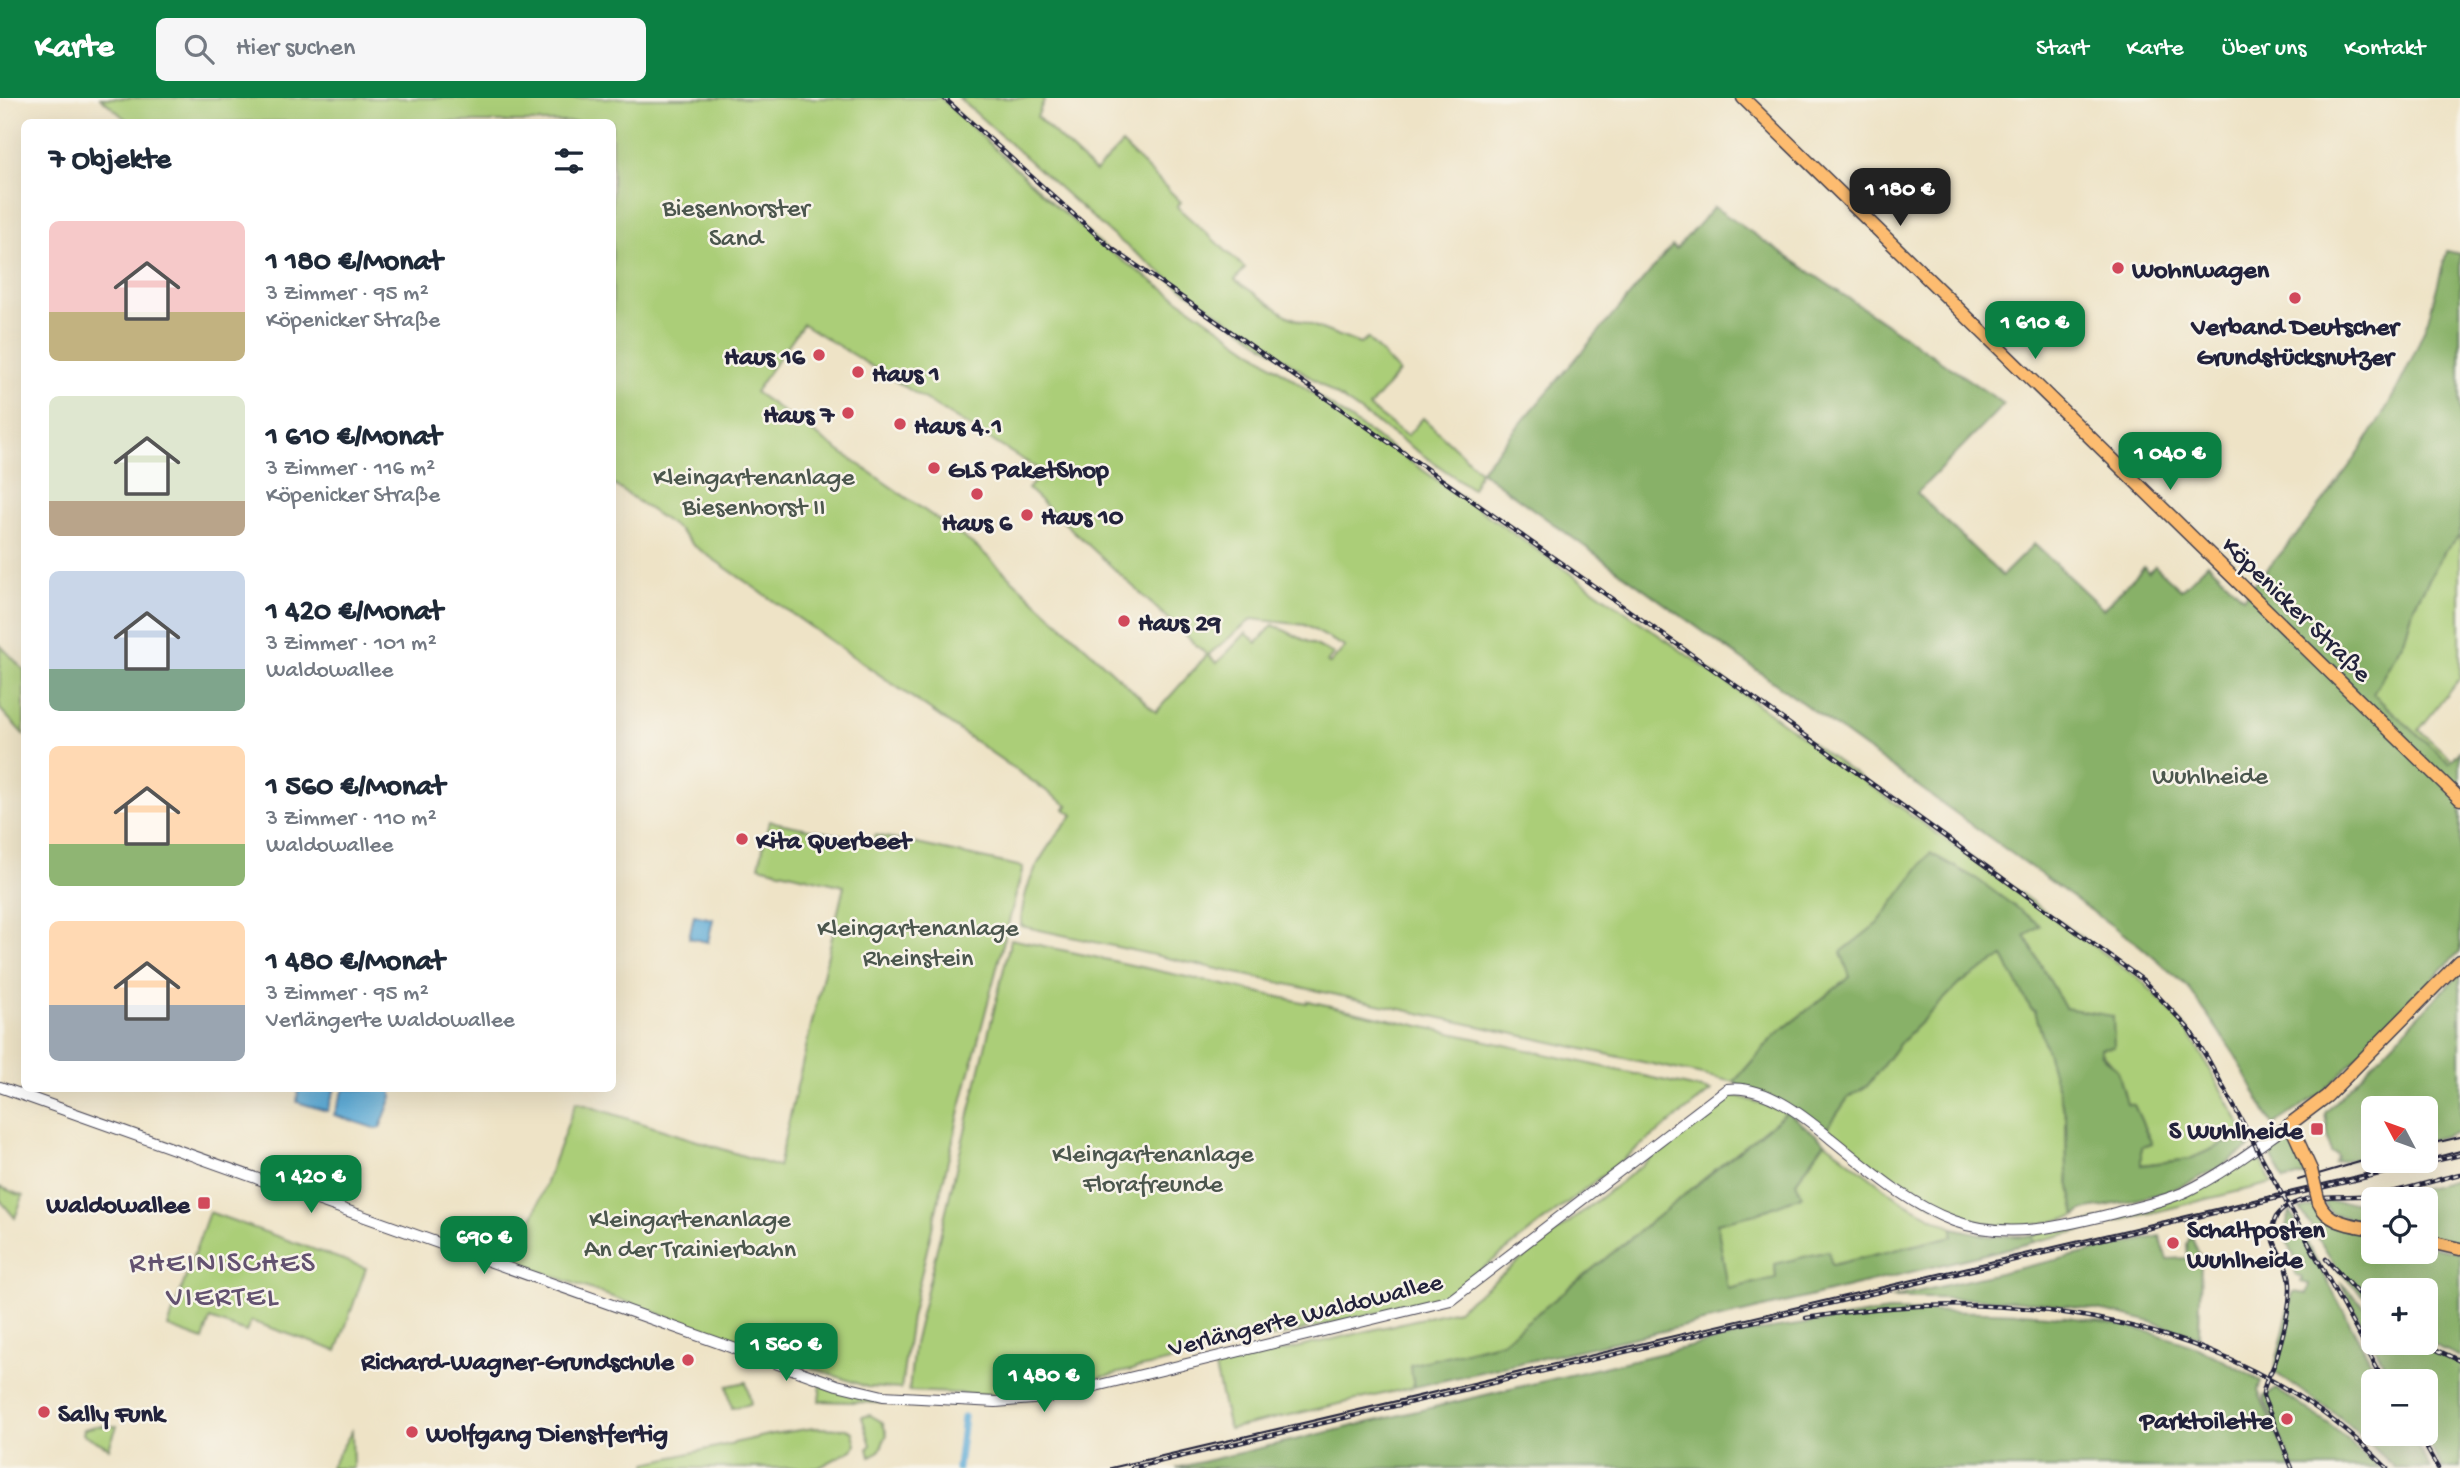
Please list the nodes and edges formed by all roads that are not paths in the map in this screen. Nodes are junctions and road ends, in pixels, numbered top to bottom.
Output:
1 (1743, 98) edge
2 (2460, 799) edge
3 (2460, 961) edge
4 (0, 1087) edge
5 (2290, 1124) junction
6 (2361, 1226) edge
7 (2438, 1244) edge
8 (2460, 1249) edge

1 - 2 main road, Köpenicker Straße
3 - 5 main road
4 - 5 street, Verlängerte Waldowallee
5 - 6 main road, bridge
7 - 8 main road

